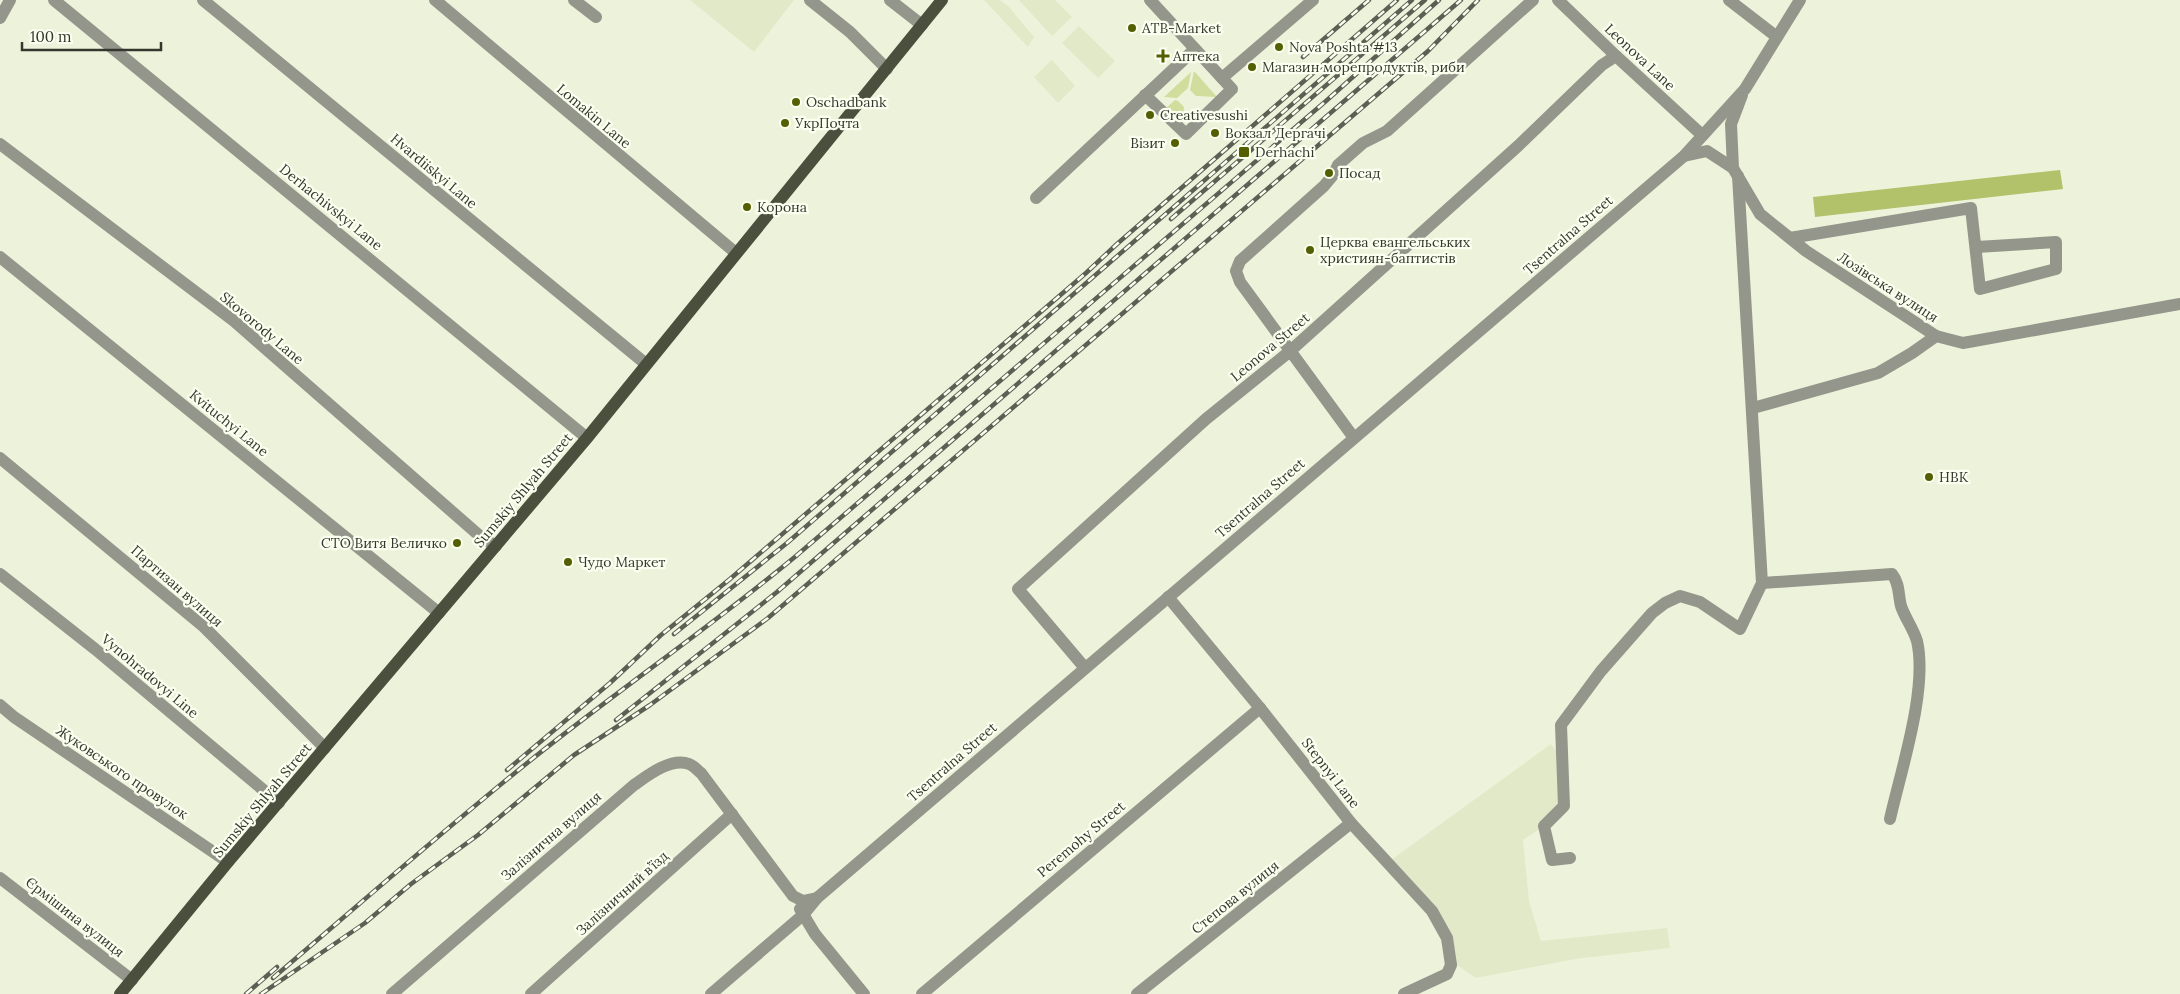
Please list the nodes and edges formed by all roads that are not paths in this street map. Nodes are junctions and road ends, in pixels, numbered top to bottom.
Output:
1 (10, 0) edge
2 (54, 0) edge
3 (202, 0) edge
4 (434, 0) edge
5 (574, 0) edge
6 (810, 0) edge
7 (890, 0) edge
8 (942, 0) edge
9 (1150, 0) edge
10 (1313, 0) edge
11 (1533, 0) edge
12 (1558, 0) edge
13 (1729, 0) edge
14 (1800, 0) edge
15 (596, 17) dead end
16 (0, 18) edge
17 (922, 25) junction
18 (1777, 37) junction
19 (1195, 49) junction
20 (1616, 56) junction
21 (887, 69) junction
22 (1222, 78) junction
23 (1744, 89) junction
24 (1145, 95) junction
25 (1702, 135) junction
26 (0, 144) edge
27 (1684, 156) junction
28 (1735, 172) junction
29 (1036, 198) dead end
30 (1790, 238) junction
31 (1977, 247) junction
32 (736, 253) junction
33 (0, 257) edge
34 (2180, 304) edge
35 (1936, 336) junction
36 (1289, 352) junction
37 (646, 364) junction
38 (1753, 408) junction
39 (587, 438) junction
40 (1354, 438) junction
41 (0, 458) edge
42 (496, 546) junction
43 (0, 574) edge
44 (1762, 583) junction
45 (1168, 597) junction
46 (439, 613) junction
47 (1085, 668) junction
48 (0, 705) edge
49 (1260, 708) junction
50 (325, 748) junction
51 (279, 803) junction
52 (732, 814) junction
53 (1890, 819) dead end
54 (1351, 823) junction
55 (1570, 858) dead end
56 (228, 862) junction
57 (0, 878) edge
58 (793, 896) junction
59 (817, 898) junction
60 (803, 915) junction
61 (132, 980) junction
62 (860, 993) edge
63 (120, 994) edge
64 (392, 994) edge
65 (532, 994) edge
66 (711, 994) edge
67 (922, 994) edge
68 (1137, 994) edge
69 (1404, 994) edge

1 - 16 street
2 - 39 street, Derhachivskyi Lane
3 - 37 street, Hvardiiskyi Lane
4 - 32 street, Lomakin Lane
5 - 15 street
6 - 21 street
7 - 17 street
8 - 17 main road, Sumskiy Shlyah Street
9 - 19 street
10 - 22 street
11 - 36 street
12 - 20 street, Leonova Lane
13 - 18 street
14 - 18 street, Tsentralna Street
17 - 21 main road, Sumskiy Shlyah Street
18 - 23 street, Tsentralna Street
19 - 22 street
19 - 24 street
20 - 25 street, Leonova Lane
20 - 36 street, Leonova Street
21 - 32 main road, Sumskiy Shlyah Street
22 - 24 street
23 - 25 street, Tsentralna Street
23 - 28 street
24 - 29 street
25 - 27 street, Tsentralna Street
26 - 42 street, Skovorody Lane
27 - 28 street, Лозівська вулиця
27 - 40 street, Tsentralna Street
28 - 30 street, Лозівська вулиця
28 - 38 street
30 - 31 street
30 - 35 street, Лозівська вулиця
31 - 31 street
32 - 37 main road, Sumskiy Shlyah Street
33 - 46 street, Kvituchyi Lane
34 - 35 street, Лозівська вулиця
35 - 38 street
36 - 40 street
36 - 47 street, Leonova Street
37 - 39 main road, Sumskiy Shlyah Street
38 - 44 street
39 - 42 main road, Sumskiy Shlyah Street
40 - 45 street, Tsentralna Street
41 - 50 street, Партизан вулиця
42 - 46 main road, Sumskiy Shlyah Street
43 - 51 street, Vynohradovyi Line
44 - 53 street
44 - 55 street
45 - 47 street, Tsentralna Street
45 - 49 street, Stepnyi Lane
46 - 50 main road, Sumskiy Shlyah Street
47 - 59 street, Tsentralna Street
48 - 56 street, Жуковського провулок
49 - 54 street, Stepnyi Lane
49 - 67 street, Peremohy Street
50 - 51 main road, Sumskiy Shlyah Street
51 - 56 main road, Sumskiy Shlyah Street
52 - 58 street
52 - 64 street, Залізнична вулиця
52 - 65 street, Залізничний в’їзд
54 - 68 street, Степова вулиця
54 - 69 street, Stepnyi Lane
56 - 61 main road, Sumskiy Shlyah Street
57 - 61 street, Єрмішина вулиця
58 - 59 street
58 - 60 street
59 - 60 street, Tsentralna Street
60 - 62 street
60 - 66 street, Tsentralna Street
61 - 63 main road, Sumskiy Shlyah Street

